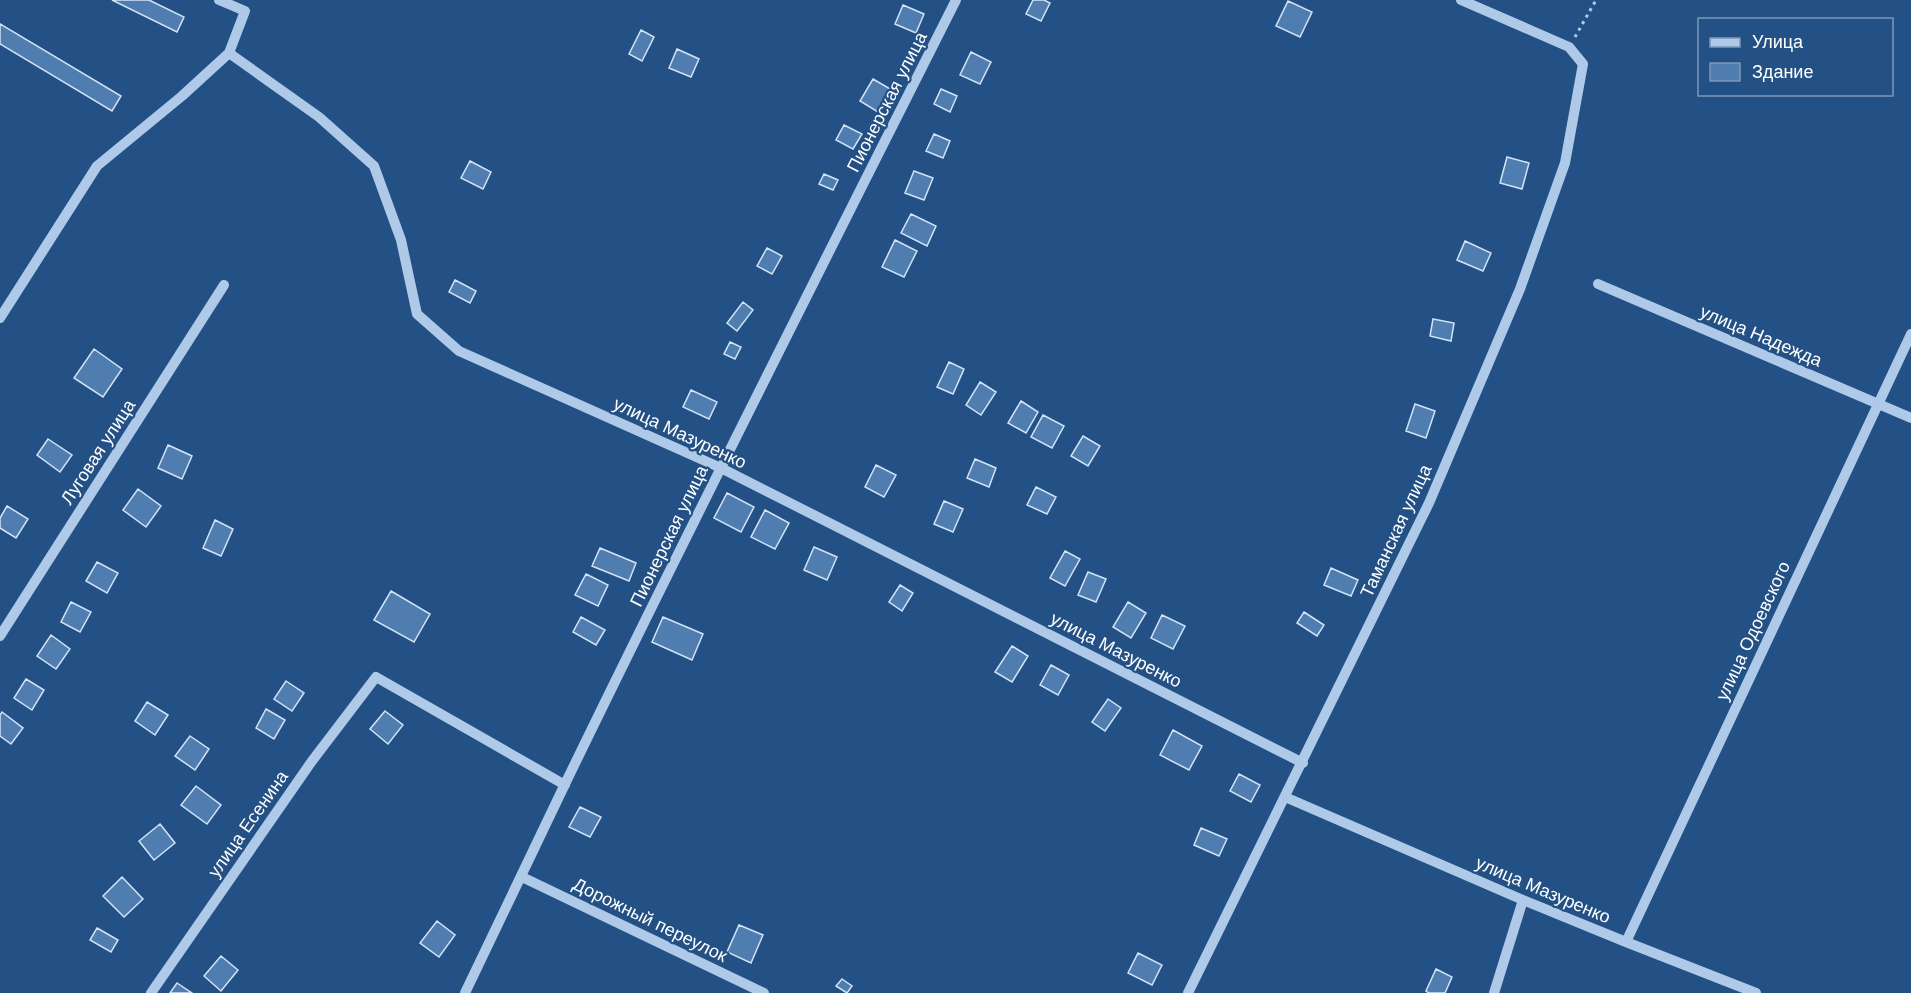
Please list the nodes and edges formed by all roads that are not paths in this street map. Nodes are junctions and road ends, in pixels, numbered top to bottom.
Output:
1 (219, 0) edge
2 (250, 0) edge
3 (956, 0) edge
4 (1461, 0) edge
5 (245, 11) junction
6 (229, 53) junction
7 (1598, 284) dead end
8 (224, 285) dead end
9 (0, 318) edge
10 (1911, 334) edge
11 (1878, 404) junction
12 (1911, 418) edge
13 (721, 468) junction
14 (0, 636) edge
15 (1303, 763) junction
16 (565, 785) junction
17 (1285, 797) junction
18 (522, 877) junction
19 (1522, 900) junction
20 (1626, 942) junction
21 (151, 993) edge
22 (465, 993) edge
23 (764, 993) edge
24 (1188, 993) edge
25 (1494, 993) edge
26 (1756, 993) edge

1 - 5 street
2 - 5 street
3 - 13 street, Пионерская улица
4 - 15 street, Таманская улица
5 - 6 street
6 - 9 street
6 - 13 street, улица Мазуренко
7 - 11 street, улица Надежда
8 - 14 street, Луговая улица
10 - 11 street, улица Одоевского
11 - 12 street, улица Надежда
11 - 20 street, улица Одоевского
13 - 15 street, улица Мазуренко
13 - 16 street, Пионерская улица
15 - 17 street, Таманская улица
16 - 18 street, Пионерская улица
16 - 21 street, улица Есенина
17 - 19 street, улица Мазуренко
17 - 24 street, Таманская улица
18 - 22 street, Пионерская улица
18 - 23 street, Дорожный переулок
19 - 20 street, улица Мазуренко
19 - 25 street
20 - 26 street, улица Мазуренко

